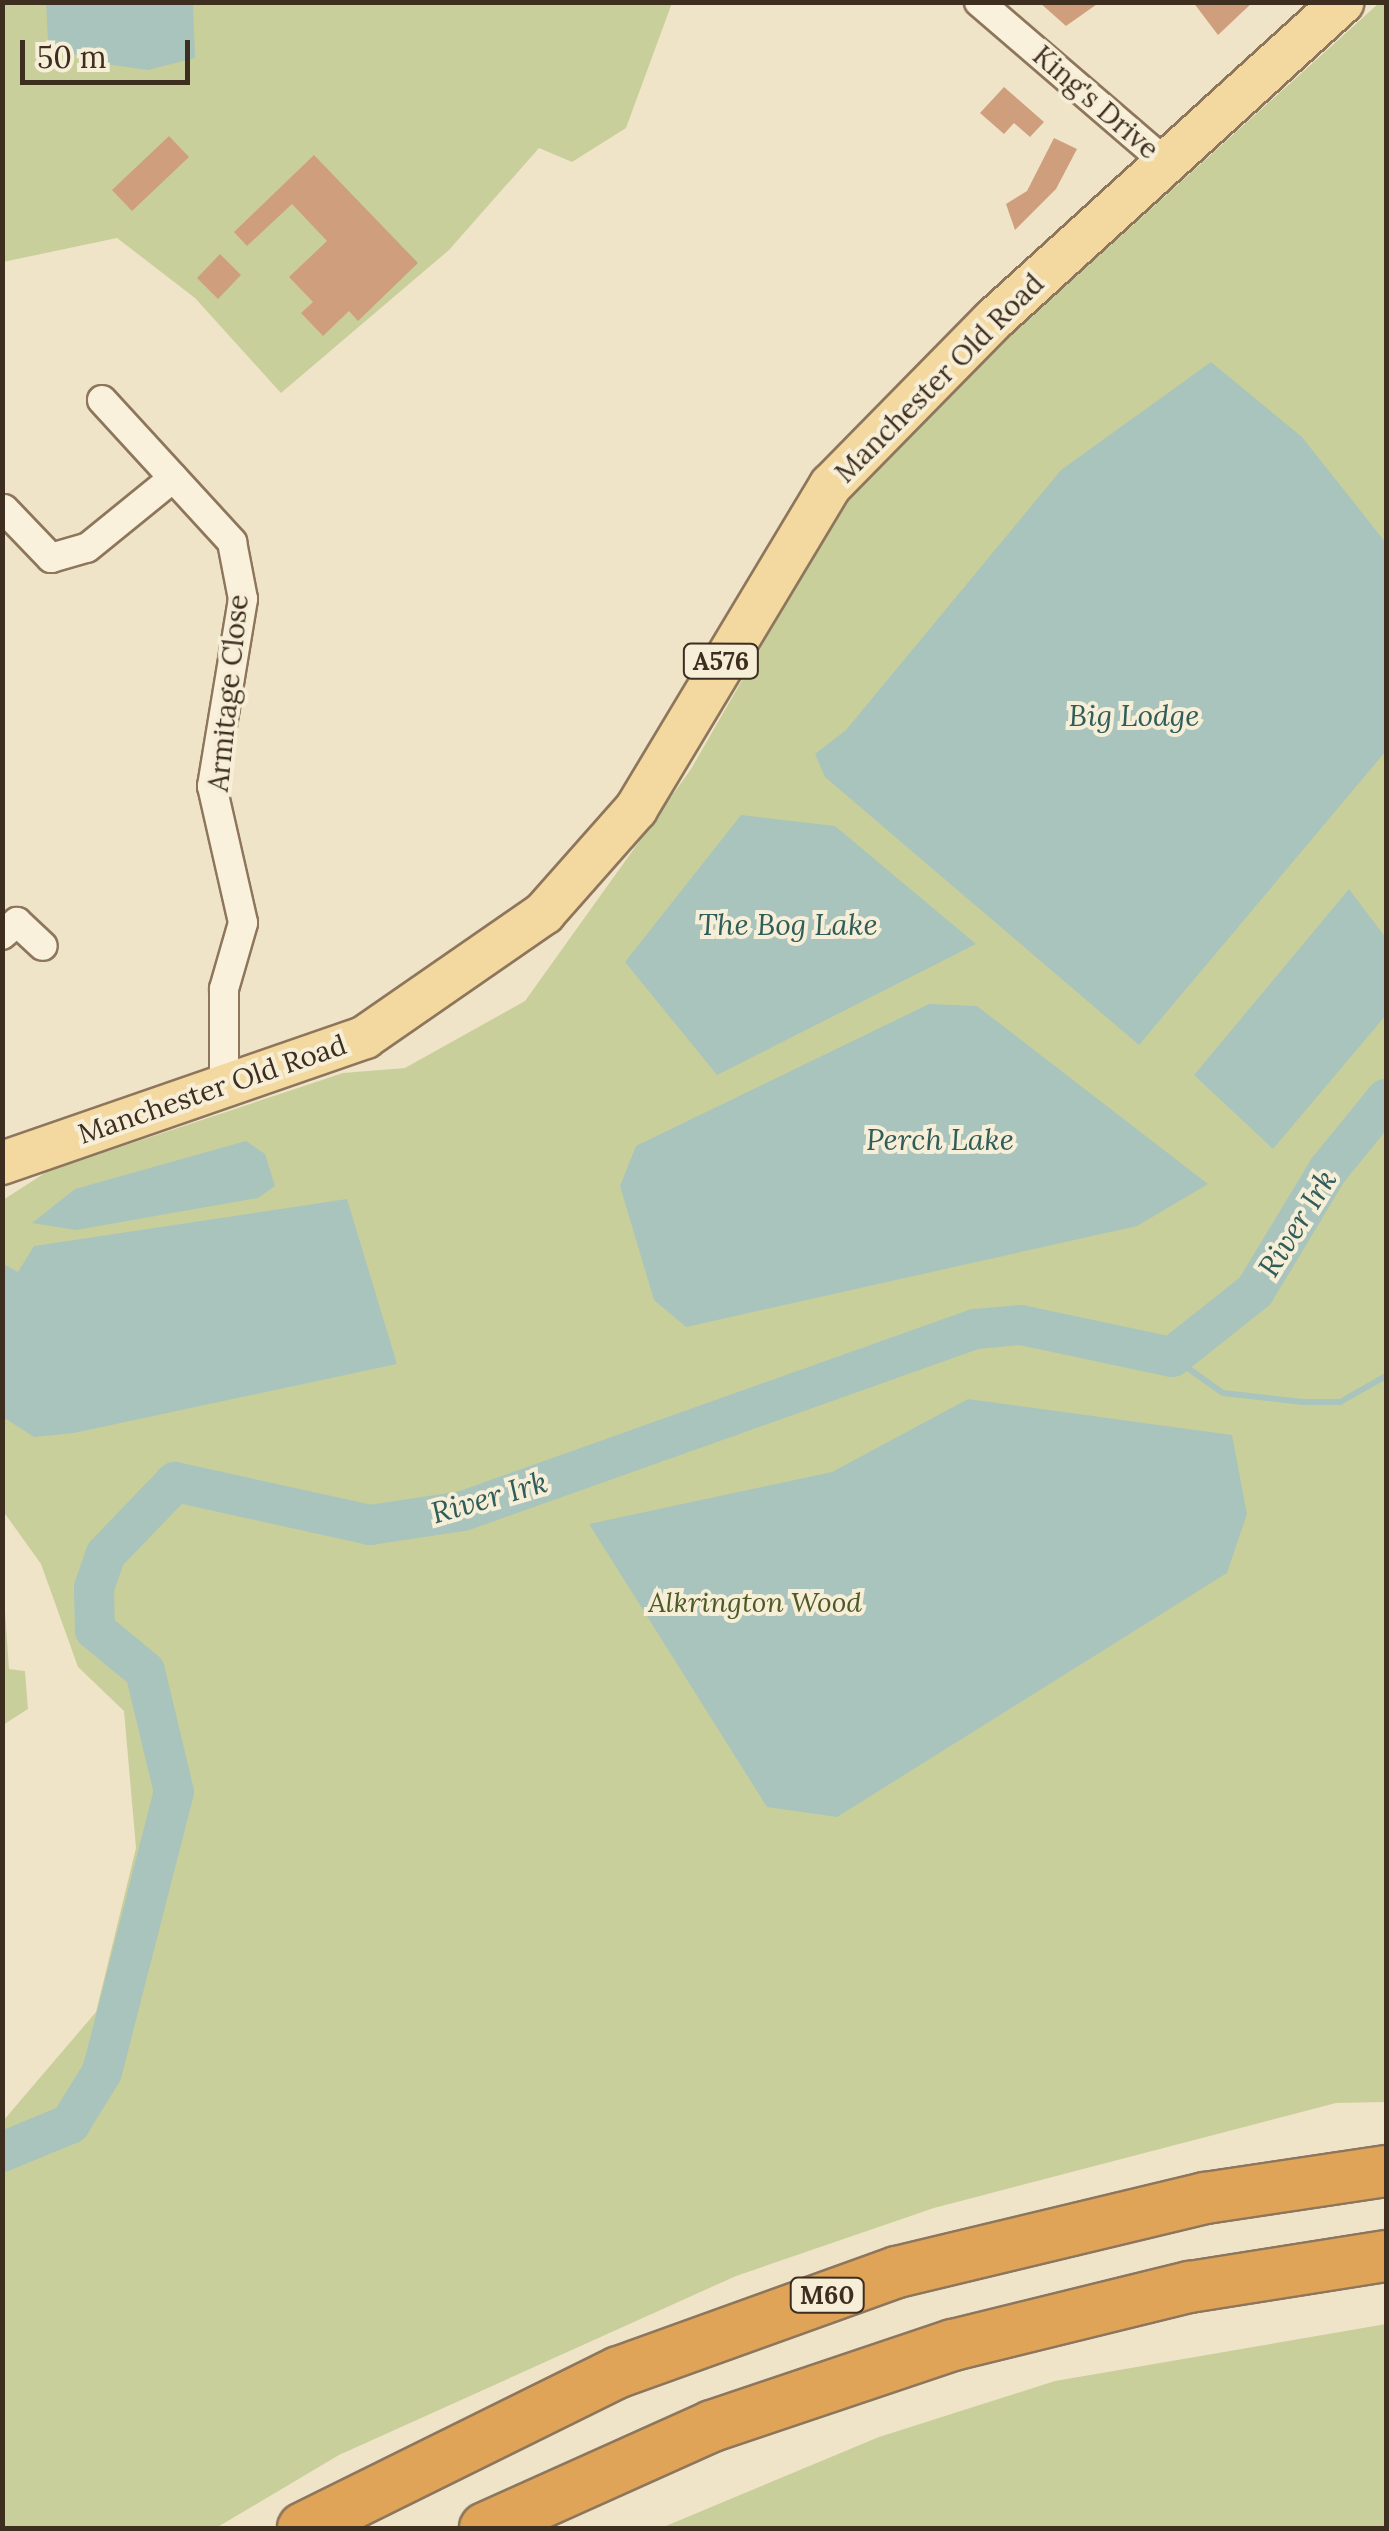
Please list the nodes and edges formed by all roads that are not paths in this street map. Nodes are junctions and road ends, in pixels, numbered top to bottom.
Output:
1 (979, 2) edge
2 (1344, 2) edge
3 (1166, 162) junction
4 (102, 400) dead end
5 (172, 478) junction
6 (4, 510) edge
7 (2, 934) edge
8 (43, 946) dead end
9 (224, 1091) junction
10 (4, 1159) edge
11 (1386, 2171) edge
12 (1386, 2256) edge
13 (303, 2528) edge
14 (484, 2528) edge

1 - 3 street, King's Drive
2 - 3 main road, Manchester Old Road / A576
3 - 9 main road, Manchester Old Road / A576
4 - 5 street, Armitage Close
5 - 6 street
5 - 9 street, Armitage Close
7 - 8 street
9 - 10 main road, Manchester Old Road / A576
11 - 13 highway, M60
12 - 14 highway

